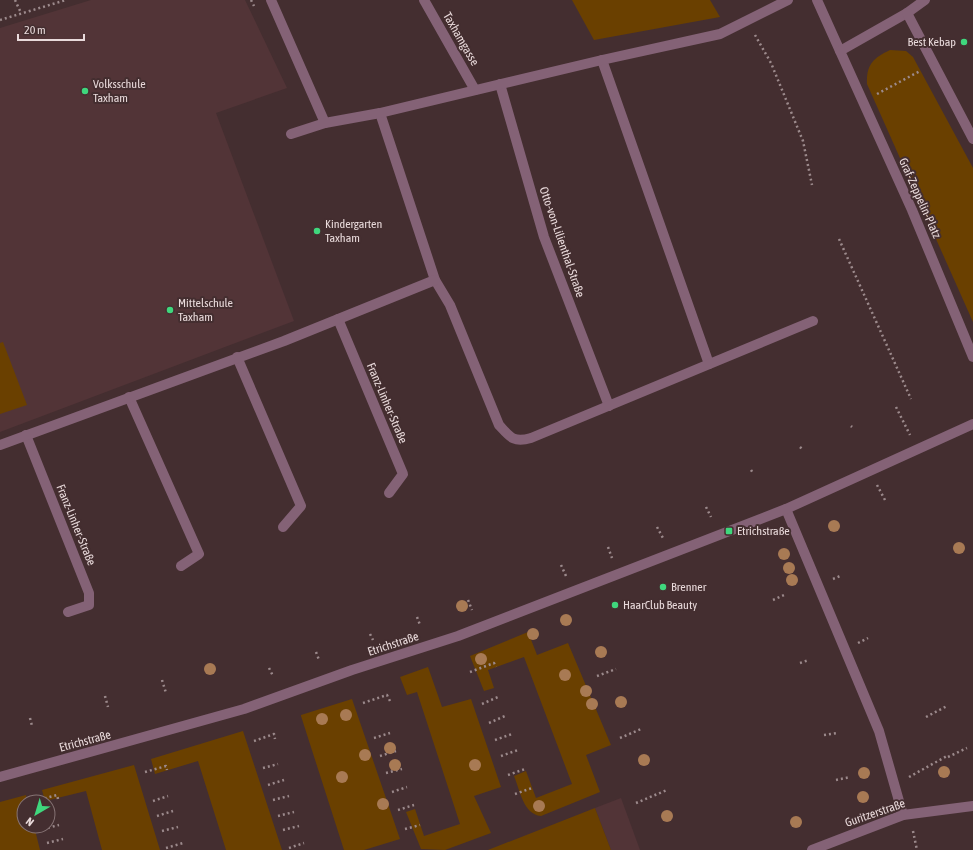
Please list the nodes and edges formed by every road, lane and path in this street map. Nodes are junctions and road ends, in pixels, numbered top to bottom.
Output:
1 (15, 0) edge
2 (66, 0) edge
3 (271, 0) edge
4 (424, 0) edge
5 (788, 0) edge
6 (817, 0) edge
7 (924, 0) edge
8 (21, 13) junction
9 (907, 13) junction
10 (0, 20) edge
11 (746, 20) junction
12 (840, 51) junction
13 (602, 60) junction
14 (933, 64) junction
15 (500, 84) junction
16 (475, 90) junction
17 (863, 101) junction
18 (380, 113) junction
19 (325, 123) junction
20 (291, 134) dead end
21 (973, 138) edge
22 (812, 185) dead end
23 (839, 239) dead end
24 (435, 280) junction
25 (338, 319) junction
26 (812, 321) dead end
27 (973, 357) edge
28 (237, 358) junction
29 (709, 364) junction
30 (129, 397) junction
31 (911, 399) dead end
32 (609, 406) junction
33 (896, 406) dead end
34 (973, 424) edge
35 (26, 435) junction
36 (0, 445) edge
37 (917, 450) junction
38 (876, 484) dead end
39 (389, 493) dead end
40 (885, 500) dead end
41 (706, 507) dead end
42 (786, 510) junction
43 (711, 517) dead end
44 (283, 527) dead end
45 (657, 527) dead end
46 (663, 538) dead end
47 (608, 547) dead end
48 (612, 558) dead end
49 (561, 565) dead end
50 (181, 566) dead end
51 (566, 576) dead end
52 (840, 576) dead end
53 (830, 581) dead end
54 (784, 596) dead end
55 (468, 600) dead end
56 (773, 600) dead end
57 (472, 610) dead end
58 (68, 612) dead end
59 (417, 617) dead end
60 (420, 625) dead end
61 (370, 634) dead end
62 (868, 638) dead end
63 (372, 640) dead end
64 (856, 644) dead end
65 (316, 652) dead end
66 (319, 660) dead end
67 (809, 660) dead end
68 (800, 663) dead end
69 (496, 667) dead end
70 (269, 668) dead end
71 (616, 669) dead end
72 (470, 672) dead end
73 (273, 676) dead end
74 (597, 676) dead end
75 (162, 680) dead end
76 (166, 693) dead end
77 (105, 696) dead end
78 (498, 697) dead end
79 (390, 701) dead end
80 (363, 703) dead end
81 (482, 704) dead end
82 (947, 706) dead end
83 (108, 707) dead end
84 (505, 716) dead end
85 (30, 718) dead end
86 (926, 718) dead end
87 (489, 722) dead end
88 (32, 726) dead end
89 (641, 729) dead end
90 (390, 733) dead end
91 (837, 733) dead end
92 (512, 734) dead end
93 (824, 735) dead end
94 (374, 738) dead end
95 (620, 738) dead end
96 (276, 739) dead end
97 (495, 740) dead end
98 (254, 741) dead end
99 (967, 748) dead end
100 (518, 750) dead end
101 (396, 751) dead end
102 (380, 756) dead end
103 (501, 756) dead end
104 (278, 764) dead end
105 (263, 768) dead end
106 (402, 769) dead end
107 (525, 769) dead end
108 (167, 770) dead end
109 (144, 772) dead end
110 (386, 773) dead end
111 (508, 774) dead end
112 (0, 777) edge
113 (850, 777) dead end
114 (284, 780) dead end
115 (836, 780) dead end
116 (894, 784) junction
117 (268, 785) dead end
118 (407, 787) dead end
119 (532, 788) dead end
120 (667, 790) dead end
121 (392, 792) dead end
122 (515, 794) dead end
123 (56, 795) edge
124 (168, 796) dead end
125 (289, 796) dead end
126 (58, 798) dead end
127 (273, 800) dead end
128 (153, 801) dead end
129 (636, 803) dead end
130 (414, 805) dead end
131 (973, 806) edge
132 (398, 810) dead end
133 (173, 811) dead end
134 (294, 812) dead end
135 (903, 815) junction
136 (157, 816) dead end
137 (278, 816) dead end
138 (59, 825) dead end
139 (420, 825) dead end
140 (56, 826) edge
141 (299, 826) dead end
142 (178, 827) dead end
143 (405, 829) dead end
144 (283, 830) dead end
145 (913, 831) dead end
146 (162, 832) dead end
147 (63, 839) dead end
148 (47, 843) dead end
149 (183, 843) dead end
150 (304, 843) dead end
151 (166, 848) dead end
152 (289, 848) dead end
153 (812, 850) edge
154 (917, 850) edge

1 - 8 path
2 - 8 path
3 - 19 street
4 - 16 street, Taxhamgasse
5 - 11 street
6 - 12 street, Graf-Zeppelin-Platz
7 - 9 street
8 - 10 path
9 - 12 street
9 - 14 street
11 - 13 street
11 - 22 path
12 - 17 street, Graf-Zeppelin-Platz
13 - 15 street
13 - 29 street
14 - 17 path
14 - 21 street
15 - 16 street
15 - 32 street, Otto-von-Lilienthal-Straße
16 - 18 street
17 - 27 street, Graf-Zeppelin-Platz
18 - 19 street
18 - 24 street
19 - 20 street
23 - 31 path
24 - 25 street
24 - 32 street
25 - 28 street
25 - 39 street, Franz-Linher-Straße
26 - 29 street
28 - 30 street
28 - 44 street
29 - 32 street
30 - 35 street
30 - 50 street
33 - 37 path
34 - 37 street, Etrichstraße
35 - 36 street
35 - 58 street, Franz-Linher-Straße
37 - 42 street, Etrichstraße
38 - 40 path
41 - 43 path
42 - 112 street, Etrichstraße
42 - 116 street
45 - 46 path
47 - 48 path
49 - 51 path
52 - 53 path
54 - 56 path
55 - 57 path
59 - 60 path
61 - 63 path
62 - 64 path
65 - 66 path
67 - 68 path
69 - 72 path
70 - 73 path
71 - 74 path
75 - 76 path
77 - 83 path
78 - 81 path
79 - 80 path
82 - 86 path
84 - 87 path
85 - 88 path
89 - 95 path
90 - 94 path
91 - 93 path
92 - 97 path
96 - 98 path
99 - 116 path
100 - 103 path
101 - 102 path
104 - 105 path
106 - 110 path
107 - 111 path
108 - 109 path
113 - 115 path
114 - 117 path
116 - 135 street
118 - 121 path
119 - 122 path
120 - 129 path
123 - 126 path
124 - 128 path
125 - 127 path
130 - 132 path
131 - 135 street, Guritzerstraße
133 - 136 path
134 - 137 path
135 - 153 street, Guritzerstraße
138 - 140 path
139 - 143 path
141 - 144 path
142 - 146 path
145 - 154 path
147 - 148 path
149 - 151 path
150 - 152 path

